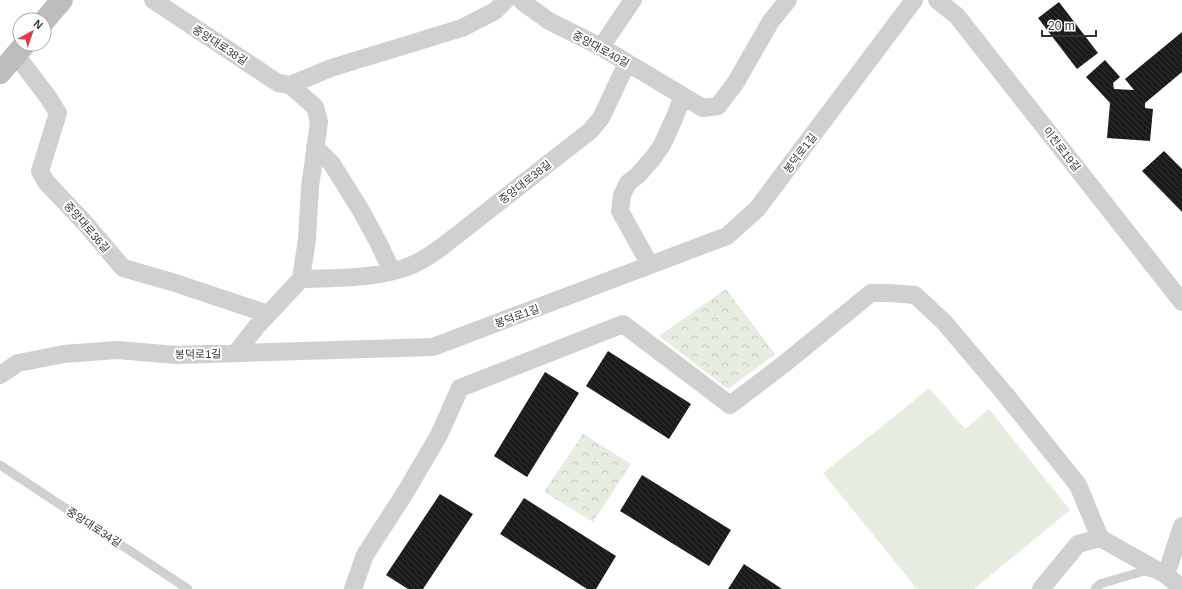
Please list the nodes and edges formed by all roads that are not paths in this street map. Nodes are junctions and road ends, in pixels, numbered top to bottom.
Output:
1 (153, 0) edge
2 (506, 0) edge
3 (521, 0) edge
4 (633, 0) edge
5 (788, 0) edge
6 (914, 0) edge
7 (937, 0) edge
8 (600, 47) junction
9 (18, 52) edge
10 (22, 52) edge
11 (627, 63) junction
12 (0, 73) edge
13 (290, 85) junction
14 (683, 96) junction
15 (315, 147) junction
16 (650, 265) junction
17 (392, 271) junction
18 (301, 279) junction
19 (1182, 302) edge
20 (268, 314) junction
21 (236, 353) junction
22 (0, 375) edge
23 (0, 465) edge
24 (1182, 526) edge
25 (1100, 538) junction
26 (1166, 575) junction
27 (1182, 588) edge
28 (188, 589) edge
29 (353, 589) edge
30 (1041, 589) edge
31 (1095, 589) edge

1 - 13 street, 중앙대로38길
2 - 13 street
3 - 8 street, 중앙대로40길
4 - 8 street
5 - 14 street, 중앙대로40길
6 - 16 street, 봉덕로1길
7 - 19 street, 이천로19길
8 - 11 street, 중앙대로40길
9 - 12 main road
10 - 20 street, 중앙대로36길
11 - 14 street, 중앙대로40길
11 - 17 street, 중앙대로38길
13 - 15 street, 중앙대로38길
14 - 16 street
15 - 17 street
15 - 18 street, 중앙대로38길
16 - 21 street, 봉덕로1길
17 - 18 street, 중앙대로38길
18 - 20 street
20 - 21 street
21 - 22 street, 봉덕로1길
23 - 28 lane, 중앙대로34길
24 - 26 street
25 - 26 street
25 - 29 street
25 - 30 street
26 - 27 street
26 - 31 lane

